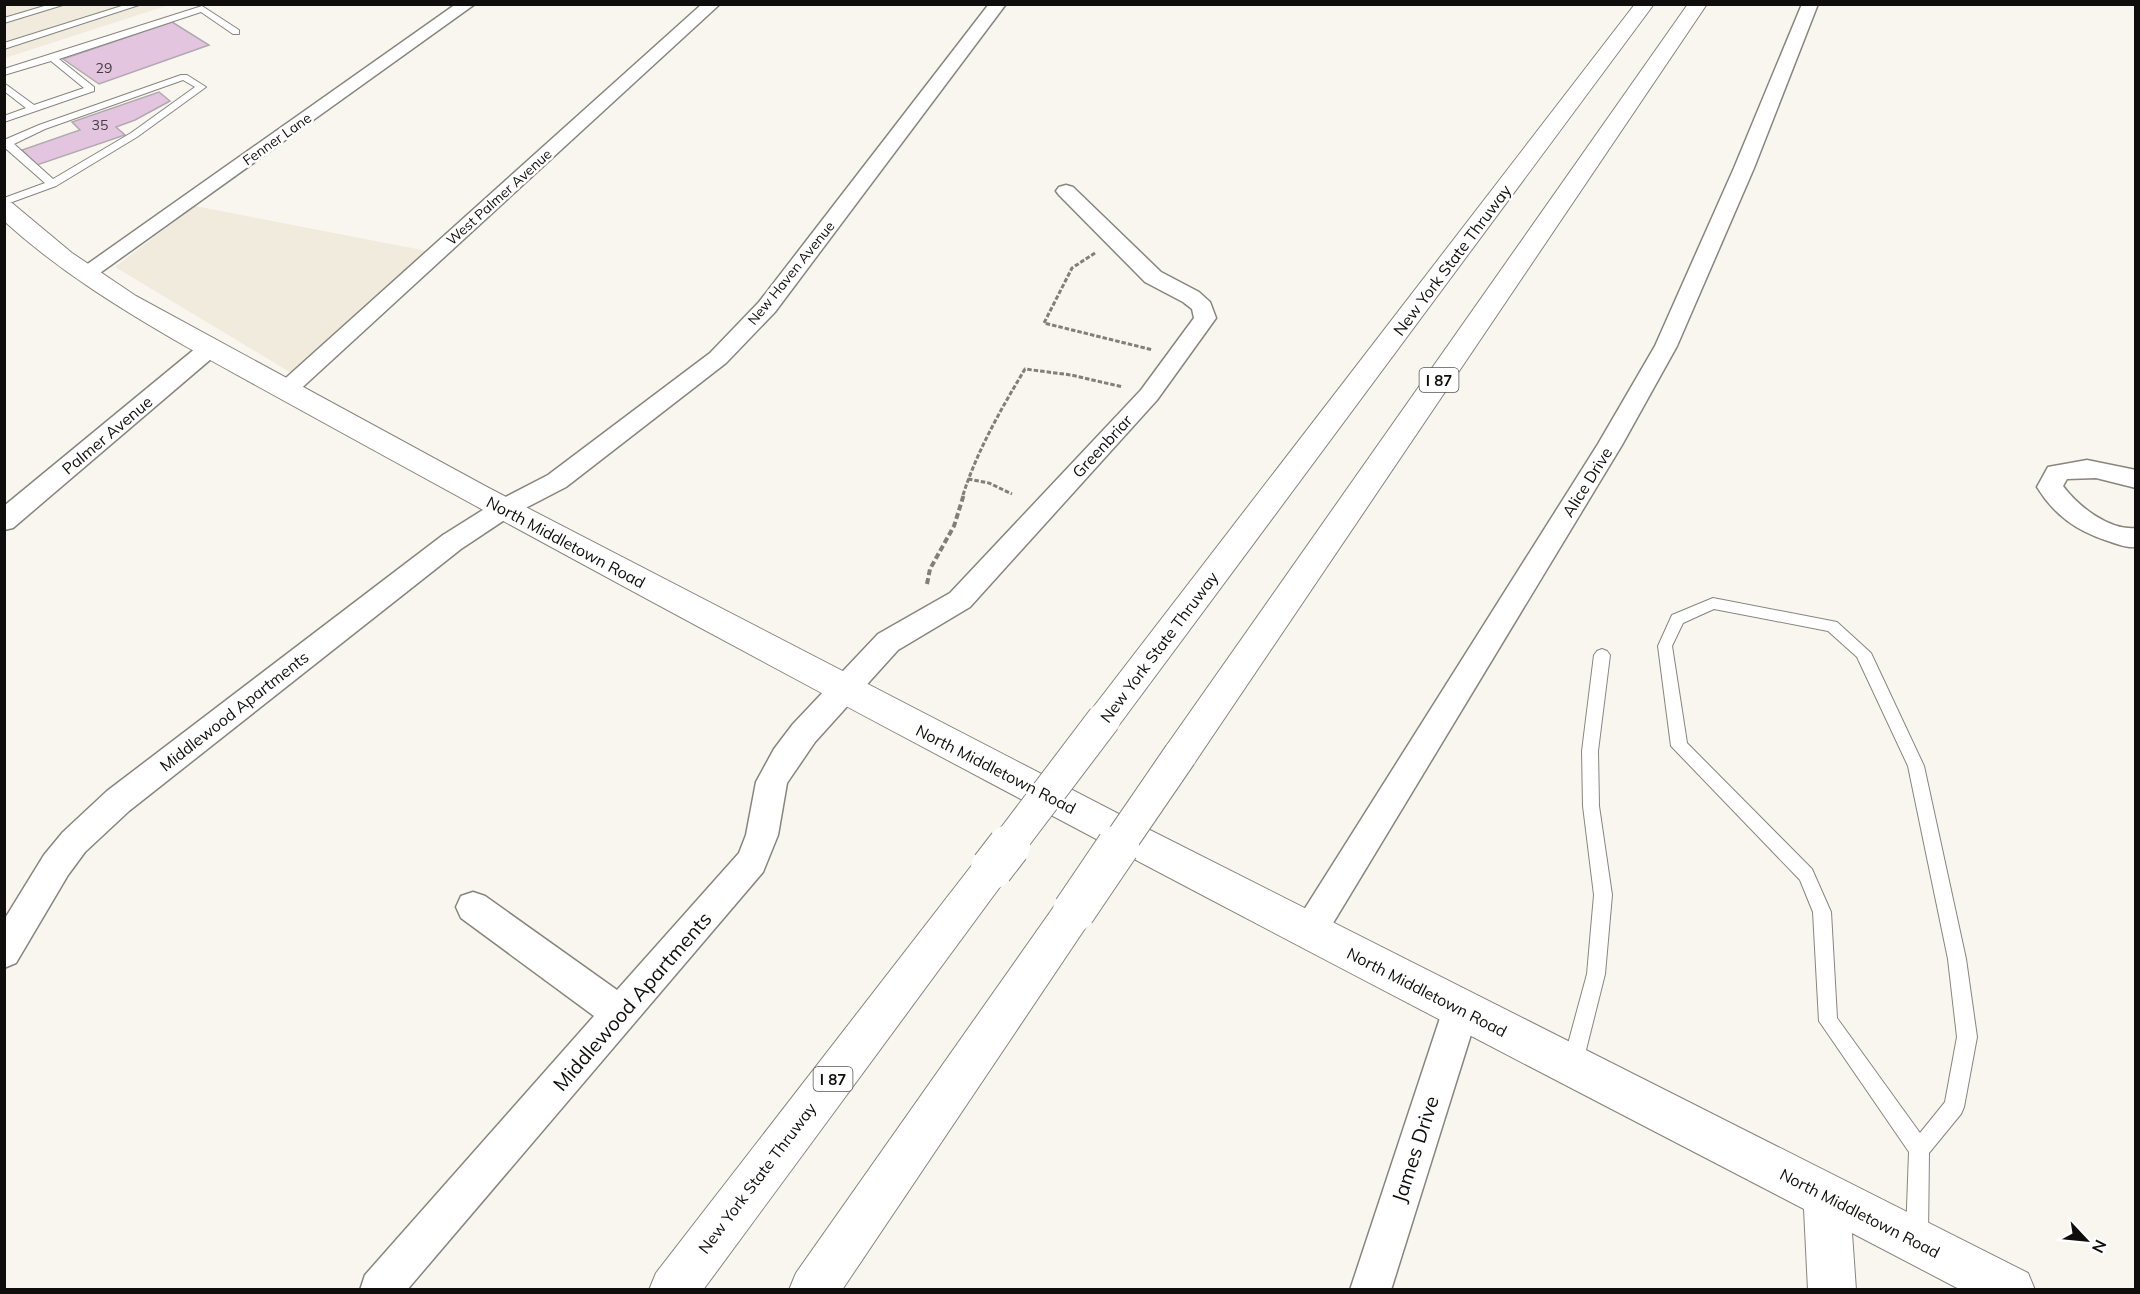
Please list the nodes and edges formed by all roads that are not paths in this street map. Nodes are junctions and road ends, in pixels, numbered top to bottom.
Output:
1 (62, 4) edge
2 (138, 4) edge
3 (467, 4) edge
4 (712, 4) edge
5 (998, 4) edge
6 (1645, 4) edge
7 (1698, 4) edge
8 (1810, 4) edge
9 (4, 21) edge
10 (236, 32) dead end
11 (4, 46) edge
12 (52, 58) junction
13 (4, 72) edge
14 (4, 86) edge
15 (33, 109) junction
16 (4, 119) edge
17 (6, 144) edge
18 (52, 184) junction
19 (1066, 190) dead end
20 (5, 207) edge
21 (86, 274) junction
22 (210, 348) junction
23 (286, 390) junction
24 (2136, 478) edge
25 (503, 508) junction
26 (4, 521) edge
27 (2136, 537) edge
28 (1602, 655) dead end
29 (844, 690) junction
30 (473, 907) dead end
31 (1308, 932) junction
32 (4, 952) edge
33 (1461, 1009) junction
34 (621, 1014) junction
35 (1572, 1066) junction
36 (1919, 1149) junction
37 (1826, 1195) junction
38 (1916, 1241) junction
39 (380, 1290) edge
40 (673, 1290) edge
41 (813, 1290) edge
42 (1370, 1290) edge
43 (1832, 1290) edge
44 (2011, 1290) edge

1 - 9 lane
2 - 11 lane
3 - 21 street, Fenner Lane
4 - 23 street, West Palmer Avenue
5 - 25 street, New Haven Avenue
6 - 40 main road, New York State Thruway / I 87, bridge
7 - 41 main road, I 87, bridge
8 - 31 street, Alice Drive
10 - 12 lane
12 - 13 lane
12 - 15 lane
14 - 15 lane
15 - 16 lane
17 - 18 lane
17 - 18 lane
18 - 20 lane
19 - 29 street, Greenbriar
20 - 21 main road, North Middletown Road
21 - 22 main road, North Middletown Road
22 - 23 main road, North Middletown Road
22 - 26 street, Palmer Avenue
23 - 25 main road, North Middletown Road
24 - 27 street
25 - 29 main road, North Middletown Road
25 - 32 street, Middlewood Apartments
28 - 35 lane
29 - 31 main road, North Middletown Road
29 - 34 street, Middlewood Apartments
30 - 34 street
31 - 33 main road, North Middletown Road
33 - 35 main road, North Middletown Road
33 - 42 street, James Drive
34 - 39 street, Middlewood Apartments
35 - 37 main road, North Middletown Road
36 - 36 lane
36 - 38 lane
37 - 38 main road, North Middletown Road
37 - 43 main road
38 - 44 main road, North Middletown Road

